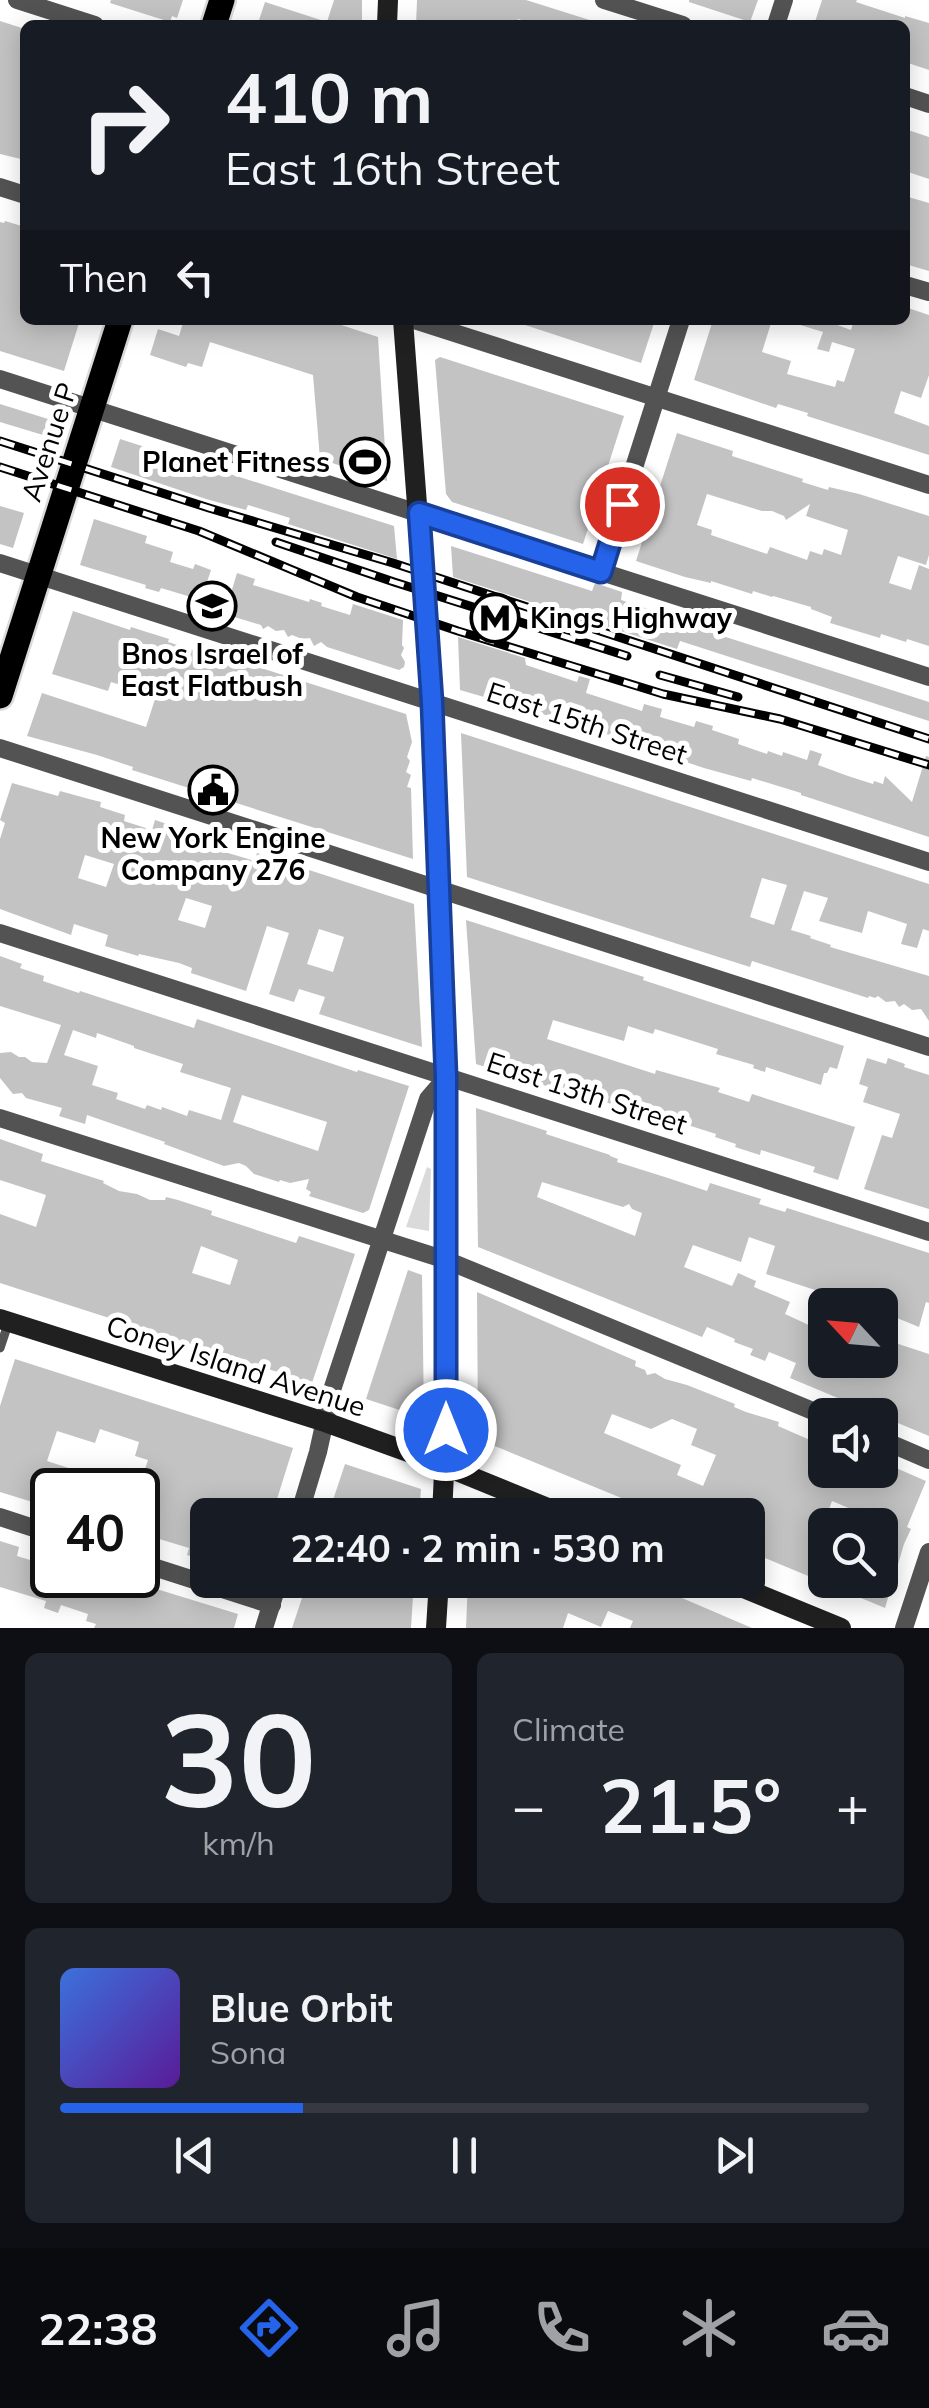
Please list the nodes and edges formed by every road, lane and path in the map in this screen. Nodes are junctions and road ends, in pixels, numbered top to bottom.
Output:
1 (17, 0) edge
2 (604, 0) edge
3 (79, 20) edge
4 (667, 20) edge
5 (118, 325) edge
6 (403, 325) edge
7 (430, 325) edge
8 (680, 325) edge
9 (0, 379) edge
10 (657, 397) junction
11 (91, 408) junction
12 (929, 484) edge
13 (419, 513) junction
14 (0, 564) edge
15 (601, 572) junction
16 (38, 576) junction
17 (929, 677) edge
18 (0, 696) edge
19 (432, 702) junction
20 (0, 748) edge
21 (929, 862) edge
22 (440, 890) junction
23 (0, 933) edge
24 (929, 1047) edge
25 (446, 1077) junction
26 (0, 1118) edge
27 (929, 1232) edge
28 (383, 1239) junction
29 (446, 1260) junction
30 (4, 1320) edge
31 (0, 1348) edge
32 (808, 1409) edge
33 (325, 1422) junction
34 (898, 1447) edge
35 (929, 1460) edge
36 (444, 1465) junction
37 (304, 1498) edge
38 (443, 1498) edge
39 (524, 1498) edge
40 (0, 1517) edge
41 (30, 1527) edge
42 (929, 1552) edge
43 (160, 1569) edge
44 (765, 1597) edge
45 (274, 1598) edge
46 (437, 1598) edge
47 (272, 1605) junction
48 (264, 1628) edge
49 (436, 1628) edge
50 (841, 1628) edge
51 (904, 1628) edge

1 - 3 street
2 - 4 street
5 - 11 main road, Avenue P
6 - 13 street
7 - 10 street
8 - 10 street
9 - 11 street
10 - 12 street
10 - 15 street
11 - 13 street
11 - 16 main road, Avenue P
13 - 15 street
13 - 19 street
14 - 16 street, East 15th Street
15 - 17 street
16 - 18 main road, Avenue P
16 - 19 street, East 15th Street
19 - 21 street, East 15th Street
19 - 22 street
20 - 22 street
22 - 24 street
22 - 25 street
23 - 25 street, East 13th Street
25 - 27 street, East 13th Street
25 - 28 street
25 - 29 street
26 - 28 street
28 - 29 street
28 - 33 street
29 - 32 street
29 - 36 street
30 - 31 lane
30 - 33 street, Coney Island Avenue
33 - 36 street, Coney Island Avenue
33 - 37 street
34 - 35 street
36 - 38 street
36 - 39 street, Coney Island Avenue
40 - 41 street
42 - 51 street
43 - 47 street
44 - 50 street
45 - 47 street
46 - 49 street
47 - 48 street

